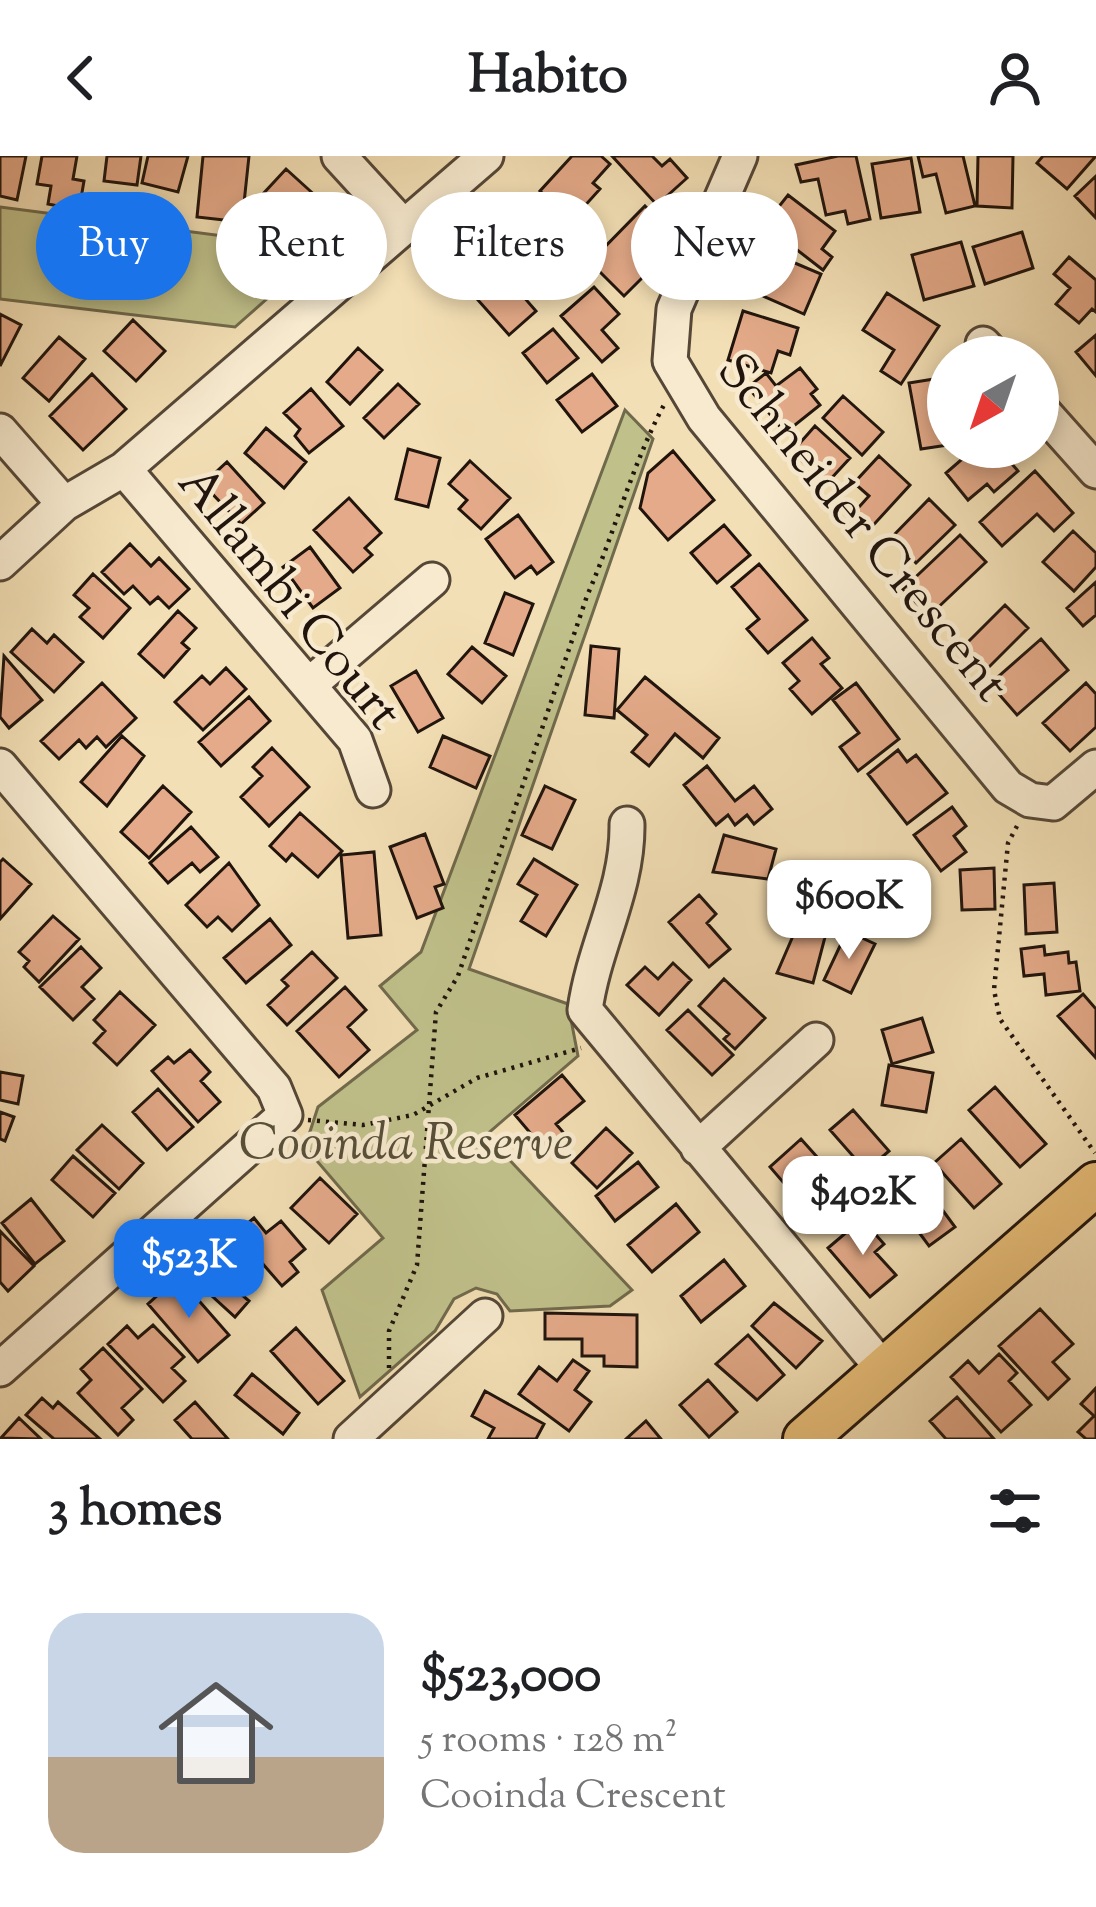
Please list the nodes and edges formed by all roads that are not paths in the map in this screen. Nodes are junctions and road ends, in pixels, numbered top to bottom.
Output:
1 (339, 156) edge
2 (486, 156) edge
3 (740, 156) edge
4 (403, 226) junction
5 (1059, 430) edge
6 (0, 431) edge
7 (124, 469) junction
8 (1096, 471) edge
9 (64, 504) junction
10 (0, 563) edge
11 (433, 580) dead end
12 (310, 685) junction
13 (0, 766) edge
14 (1096, 767) edge
15 (373, 790) dead end
16 (627, 824) dead end
17 (816, 1040) dead end
18 (698, 1148) junction
19 (1096, 1184) edge
20 (485, 1316) dead end
21 (0, 1369) edge
22 (884, 1370) junction
23 (351, 1439) edge
24 (805, 1439) edge

1 - 4 street
2 - 4 street
3 - 14 street, Schneider Crescent
4 - 7 street
5 - 8 street
6 - 9 street
7 - 9 street
7 - 12 street, Allambi Court
9 - 10 street
11 - 12 street
12 - 15 street, Allambi Court
13 - 21 street
16 - 18 street
17 - 18 street
18 - 22 street
19 - 22 main road
20 - 23 street
22 - 24 main road

